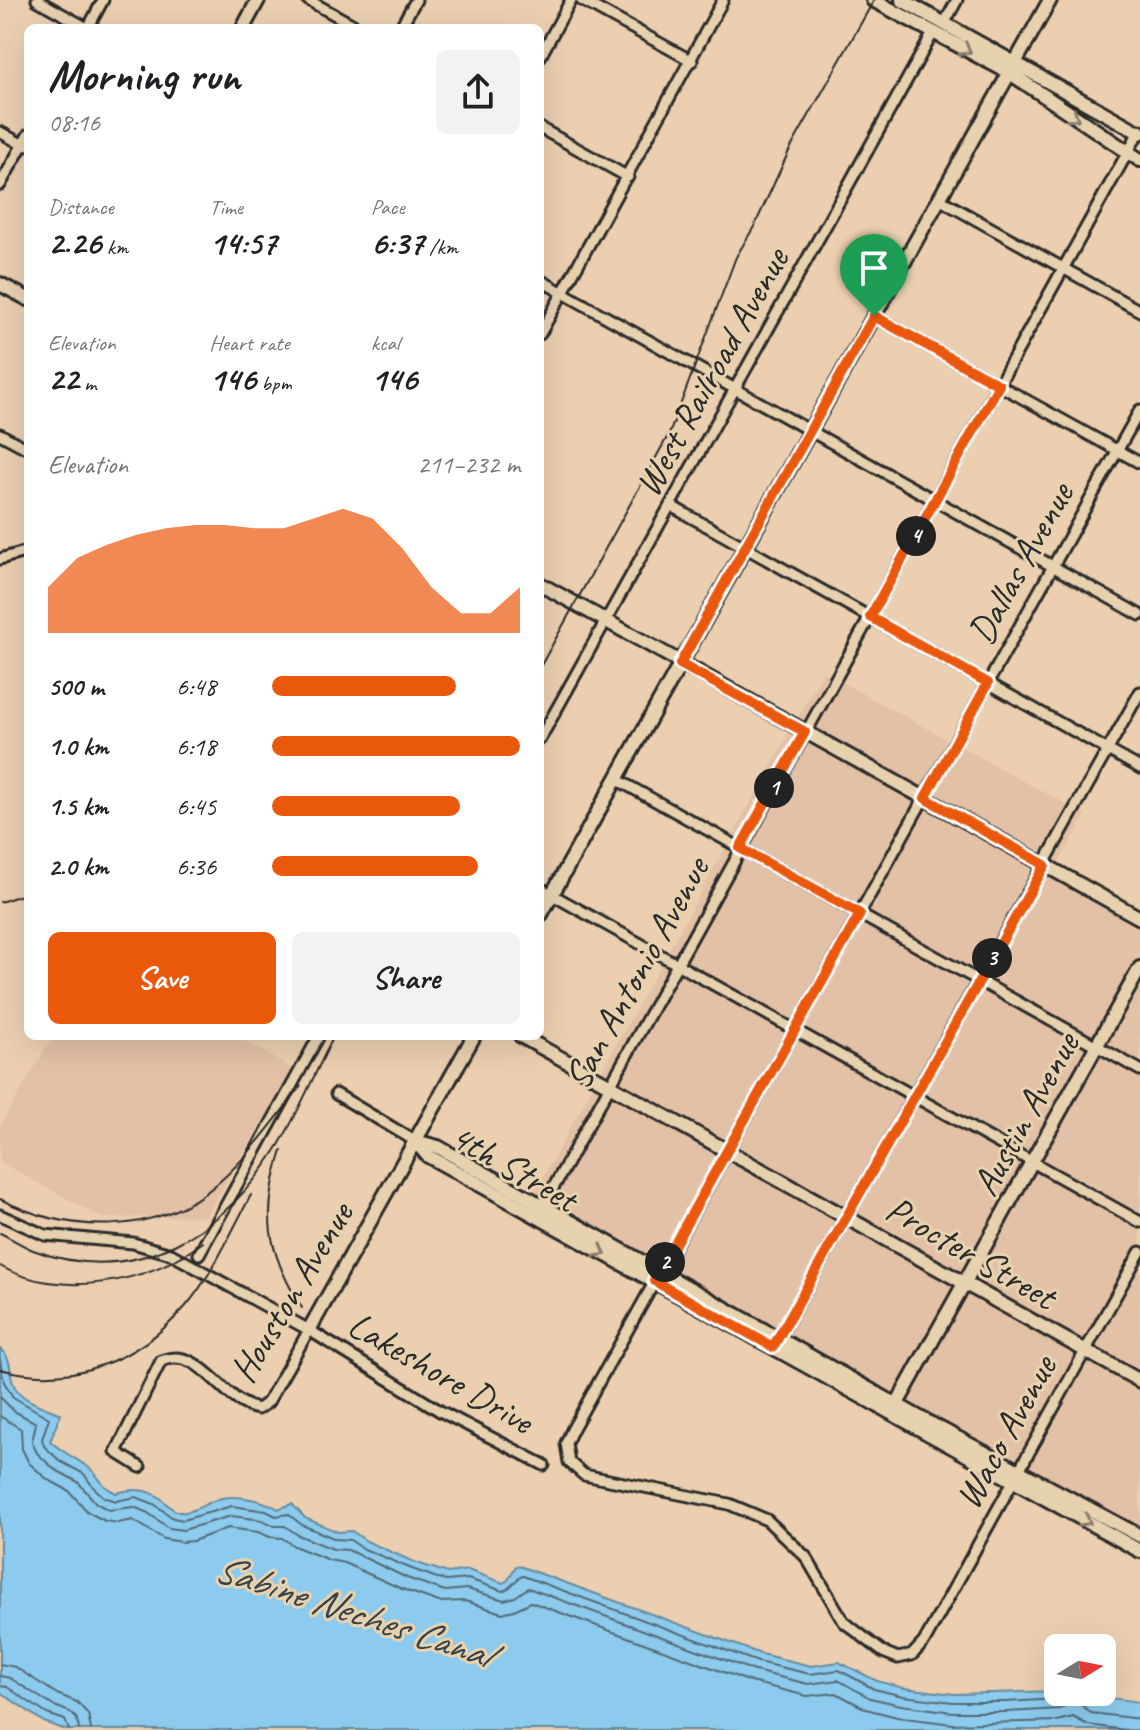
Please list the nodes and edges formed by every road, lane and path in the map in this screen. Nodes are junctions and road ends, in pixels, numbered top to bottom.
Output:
1 (37, 0) edge
2 (103, 0) edge
3 (258, 0) edge
4 (308, 0) edge
5 (416, 0) edge
6 (571, 0) edge
7 (581, 0) edge
8 (723, 0) edge
9 (873, 0) edge
10 (902, 0) edge
11 (957, 0) edge
12 (1050, 0) edge
13 (80, 24) edge
14 (89, 24) edge
15 (245, 24) edge
16 (352, 24) edge
17 (402, 24) edge
18 (944, 24) junction
19 (933, 33) junction
20 (544, 50) edge
21 (692, 61) junction
22 (1012, 68) junction
23 (544, 130) edge
24 (0, 132) edge
25 (1140, 132) edge
26 (24, 141) edge
27 (24, 145) edge
28 (1127, 153) junction
29 (1140, 160) edge
30 (628, 177) junction
31 (0, 185) edge
32 (939, 199) junction
33 (1064, 269) junction
34 (544, 282) edge
35 (0, 284) edge
36 (564, 294) junction
37 (24, 297) edge
38 (1140, 311) edge
39 (874, 316) junction
40 (544, 327) edge
41 (999, 385) junction
42 (736, 390) junction
43 (1140, 410) edge
44 (810, 431) junction
45 (0, 434) edge
46 (24, 447) edge
47 (1117, 451) junction
48 (1140, 463) edge
49 (935, 501) junction
50 (671, 506) junction
51 (745, 547) junction
52 (24, 552) edge
53 (0, 559) edge
54 (1053, 566) junction
55 (544, 586) edge
56 (1140, 615) edge
57 (870, 617) junction
58 (607, 621) junction
59 (680, 664) junction
60 (988, 683) junction
61 (1140, 692) edge
62 (544, 732) edge
63 (805, 732) junction
64 (1108, 750) junction
65 (1140, 768) edge
66 (616, 779) junction
67 (925, 798) junction
68 (740, 848) junction
69 (1045, 865) junction
70 (546, 892) edge
71 (860, 914) junction
72 (1140, 918) edge
73 (676, 964) junction
74 (1140, 968) edge
75 (979, 981) junction
76 (795, 1030) junction
77 (317, 1040) edge
78 (472, 1040) edge
79 (528, 1040) edge
80 (1097, 1046) junction
81 (1140, 1070) edge
82 (608, 1085) junction
83 (336, 1094) dead end
84 (914, 1096) junction
85 (415, 1141) junction
86 (727, 1152) junction
87 (1033, 1163) junction
88 (540, 1211) junction
89 (0, 1215) edge
90 (847, 1216) junction
91 (1140, 1222) edge
92 (1140, 1252) edge
93 (199, 1254) dead end
94 (657, 1276) junction
95 (964, 1285) junction
96 (309, 1330) junction
97 (776, 1342) junction
98 (1084, 1350) junction
99 (1140, 1381) edge
100 (894, 1409) junction
101 (569, 1462) joint
102 (544, 1465) dead end
103 (140, 1467) dead end
104 (1014, 1475) junction
105 (1138, 1540) edge
106 (924, 1642) joint

1 - 13 street
2 - 14 street
3 - 15 street
4 - 16 street
5 - 17 street
6 - 20 street
7 - 21 street
8 - 21 street
9 - 19 street
10 - 18 street
11 - 18 street
12 - 22 street
18 - 22 street
19 -> 22 street
19 - 42 street, West Railroad Avenue
21 - 30 street
22 - 25 street
22 -> 28 street
22 - 32 street
23 - 30 street
24 - 26 street
25 - 28 street, San Antonio Avenue
27 - 31 street
28 - 29 street
28 - 33 street, San Antonio Avenue
30 - 36 street
32 - 33 street
32 - 39 street
33 - 38 street
33 - 41 street, San Antonio Avenue
34 - 36 street
35 - 37 street
36 - 40 street
36 - 42 street
39 - 41 street
39 - 44 street
41 - 47 street
41 - 49 street, San Antonio Avenue
42 - 44 street
42 - 50 street, West Railroad Avenue
43 - 47 street, Dallas Avenue
44 - 49 street
44 - 51 street
45 - 46 street
47 - 48 street
47 - 54 street, Dallas Avenue
49 - 54 street
49 - 57 street, San Antonio Avenue
50 - 51 street
50 - 58 street, West Railroad Avenue
51 - 57 street
51 - 59 street
52 - 53 street
54 - 56 street
54 - 60 street, Dallas Avenue
55 - 58 street
57 - 60 street
57 - 63 street, San Antonio Avenue
58 - 59 street
58 - 62 street, West Railroad Avenue
59 - 63 street
59 - 66 street
60 - 64 street
60 - 67 street, Dallas Avenue
61 - 64 street
63 - 67 street
63 - 68 street, San Antonio Avenue
64 - 65 street
64 - 69 street
66 - 68 street
66 - 70 street
67 - 69 street
67 - 71 street, Dallas Avenue
68 - 71 street
68 - 73 street, San Antonio Avenue
69 - 72 street
69 - 75 street
70 - 73 street
71 - 75 street
71 - 76 street, Dallas Avenue
73 - 76 street
73 - 82 street, San Antonio Avenue
74 - 80 street, Austin Avenue
75 - 80 street
75 - 84 street
76 - 84 street
76 - 86 street, Dallas Avenue
77 - 93 street
78 - 85 street, Houston Avenue
79 - 82 street, Procter Street
80 - 81 street
80 - 87 street, Austin Avenue
82 - 86 street, Procter Street
82 - 88 street, San Antonio Avenue
83 - 85 street
84 - 87 street
84 - 90 street
85 - 88 street, 4th Street
85 - 96 street, Houston Avenue
86 - 90 street, Procter Street
86 - 94 street, Dallas Avenue
87 - 91 street
87 - 95 street, Austin Avenue
88 - 94 street, 4th Street
89 - 96 street, Lakeshore Drive
90 - 95 street, Procter Street
90 - 97 street
92 - 98 street, Waco Avenue
94 - 97 street, 4th Street
94 - 101 street, Dallas Avenue
95 - 98 street, Procter Street
95 - 100 street, Austin Avenue
96 - 102 street, Lakeshore Drive
96 - 103 street, Houston Avenue
97 - 100 street, 4th Street
98 - 99 street, Procter Street
98 - 104 street, Waco Avenue
100 - 104 street, 4th Street
101 - 106 street, Lakeshore Drive
104 - 105 street, 4th Street
104 - 106 street, Waco Avenue

